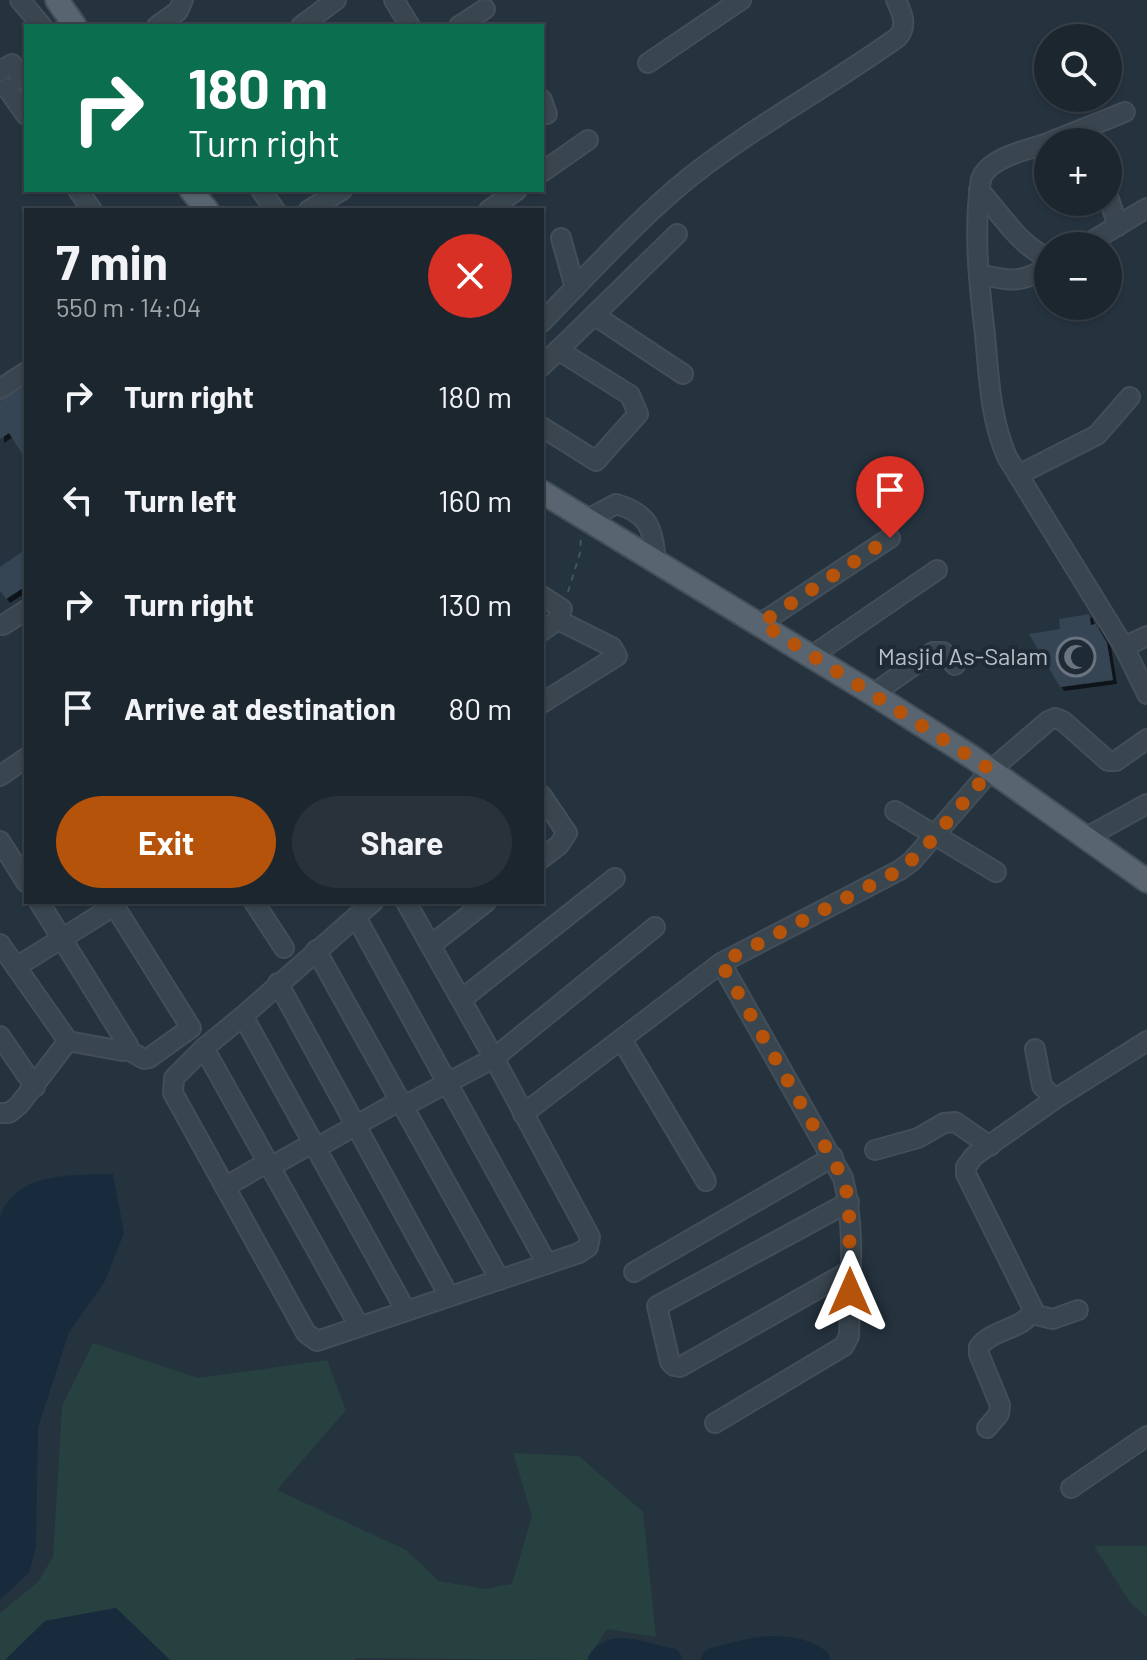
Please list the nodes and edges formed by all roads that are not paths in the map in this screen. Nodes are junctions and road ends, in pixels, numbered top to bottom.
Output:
1 (20, 0) edge
2 (57, 0) edge
3 (183, 0) edge
4 (336, 0) edge
5 (394, 0) edge
6 (741, 0) edge
7 (896, 0) edge
8 (40, 24) edge
9 (74, 24) edge
10 (160, 24) edge
11 (304, 24) edge
12 (409, 24) edge
13 (648, 63) dead end
14 (11, 72) edge
15 (24, 109) edge
16 (1125, 112) dead end
17 (1099, 128) edge
18 (588, 140) dead end
19 (1034, 148) edge
20 (544, 171) edge
21 (979, 190) junction
22 (193, 192) edge
23 (337, 192) edge
24 (514, 192) edge
25 (317, 201) edge
26 (205, 208) edge
27 (492, 208) edge
28 (1147, 208) edge
29 (1115, 216) edge
30 (1118, 226) junction
31 (1108, 232) edge
32 (677, 234) dead end
33 (561, 238) dead end
34 (1034, 250) edge
35 (979, 274) junction
36 (1034, 274) edge
37 (575, 288) junction
38 (594, 315) junction
39 (544, 320) edge
40 (558, 350) junction
41 (544, 364) edge
42 (24, 373) edge
43 (683, 374) dead end
44 (0, 389) edge
45 (1130, 397) dead end
46 (544, 428) edge
47 (1018, 475) junction
48 (544, 493) edge
49 (890, 538) dead end
50 (937, 570) dead end
51 (544, 597) edge
52 (24, 611) edge
53 (558, 620) junction
54 (761, 623) junction
55 (3, 625) dead end
56 (544, 630) edge
57 (1147, 636) edge
58 (1124, 647) junction
59 (813, 655) junction
60 (955, 665) dead end
61 (873, 694) junction
62 (1147, 694) edge
63 (544, 702) edge
64 (1147, 739) edge
65 (24, 763) edge
66 (991, 770) junction
67 (0, 776) edge
68 (544, 799) edge
69 (1147, 804) edge
70 (895, 811) dead end
71 (935, 837) junction
72 (1087, 837) junction
73 (0, 841) edge
74 (544, 856) edge
75 (996, 872) dead end
76 (615, 878) dead end
77 (24, 879) edge
78 (1147, 881) edge
79 (40, 904) edge
80 (113, 904) edge
81 (259, 904) edge
82 (371, 904) edge
83 (407, 904) edge
84 (483, 904) edge
85 (356, 917) junction
86 (655, 927) dead end
87 (62, 938) junction
88 (0, 944) edge
89 (431, 945) junction
90 (284, 948) dead end
91 (316, 950) junction
92 (721, 963) junction
93 (16, 967) junction
94 (278, 983) junction
95 (462, 999) junction
96 (243, 1016) junction
97 (0, 1036) edge
98 (622, 1040) junction
99 (68, 1041) junction
100 (1147, 1041) edge
101 (204, 1048) junction
102 (126, 1049) junction
103 (1035, 1049) dead end
104 (494, 1058) junction
105 (448, 1084) junction
106 (35, 1087) junction
107 (1055, 1099) junction
108 (402, 1103) junction
109 (0, 1113) edge
110 (523, 1114) junction
111 (356, 1125) junction
112 (314, 1145) junction
113 (990, 1146) junction
114 (875, 1150) dead end
115 (833, 1157) junction
116 (269, 1165) junction
117 (706, 1181) dead end
118 (225, 1187) junction
119 (849, 1202) junction
120 (547, 1264) junction
121 (851, 1270) junction
122 (634, 1272) dead end
123 (500, 1280) junction
124 (449, 1296) junction
125 (1078, 1310) dead end
126 (406, 1311) junction
127 (1032, 1314) junction
128 (359, 1326) junction
129 (715, 1423) dead end
130 (987, 1428) dead end
131 (1147, 1436) edge
132 (1071, 1488) dead end

1 - 8 street
2 - 9 main road
3 - 10 street
4 - 11 street
5 - 12 street
6 - 13 street
7 - 37 street
14 - 15 street
16 - 17 street
18 - 20 street
19 - 21 street
21 - 34 street
21 - 35 street
22 - 26 main road
23 - 25 street
24 - 27 street
28 - 30 street
29 - 30 street
30 - 31 street
32 - 38 street
33 - 37 street
35 - 36 street
35 - 47 street
37 - 39 street
38 - 40 street
38 - 43 street
40 - 41 street
40 - 46 street
42 - 44 street
45 - 47 street
47 - 58 street
48 - 54 main road
49 - 54 street
50 - 59 street
51 - 53 street
52 - 55 street
53 - 56 street
53 - 63 street
54 - 59 main road
57 - 58 street
58 - 62 street
59 - 61 main road
60 - 61 street
61 - 66 main road
64 - 66 street
65 - 67 street
66 - 71 street
66 - 72 main road
68 - 74 street
69 - 72 street
70 - 71 street
71 - 75 street
71 - 92 street
72 - 78 main road
73 - 77 street
76 - 95 street
79 - 87 street
80 - 87 street
80 - 102 street
81 - 90 street
82 - 85 street
83 - 89 street
84 - 89 street
85 - 91 street
85 - 105 street
86 - 104 street
87 - 93 street
87 - 102 street
88 - 93 street
89 - 95 street
91 - 94 street
91 - 108 street
92 - 98 street
92 - 115 street
93 - 99 street
94 - 96 street
94 - 111 street
95 - 104 street
96 - 101 street
96 - 112 street
97 - 106 street
98 - 110 street
98 - 117 street
99 - 102 street
99 - 106 street
100 - 107 street
101 - 116 street
101 - 118 street
103 - 107 street
104 - 105 street
104 - 110 street
105 - 108 street
105 - 120 street
106 - 109 street
107 - 113 street
108 - 111 street
108 - 123 street
110 - 120 street
111 - 112 street
111 - 124 street
112 - 116 street
112 - 126 street
113 - 114 street
113 - 127 street
115 - 119 street
115 - 122 street
116 - 118 street
116 - 128 street
118 - 128 street
119 - 121 street
119 - 121 street
120 - 123 street
121 - 129 street
123 - 124 street
124 - 126 street
125 - 127 street
126 - 128 street
127 - 130 street
131 - 132 street

